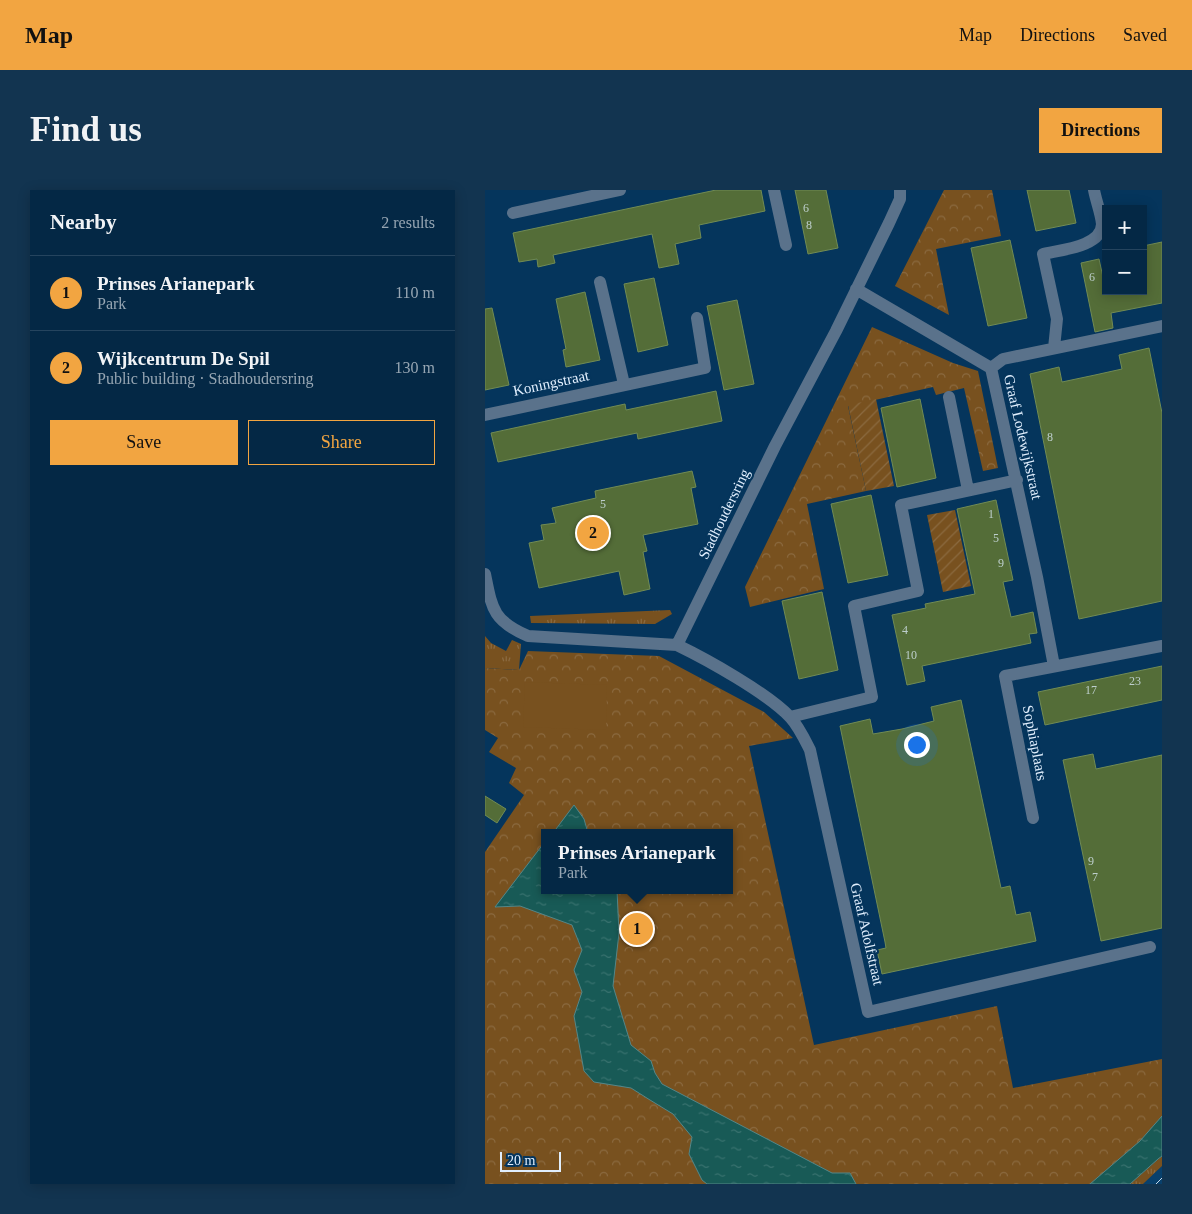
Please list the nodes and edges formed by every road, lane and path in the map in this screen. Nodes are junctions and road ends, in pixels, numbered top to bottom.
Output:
1 (620, 190) edge
2 (774, 190) edge
3 (900, 190) edge
4 (1094, 190) edge
5 (513, 213) dead end
6 (786, 245) dead end
7 (600, 282) dead end
8 (856, 290) junction
9 (697, 318) dead end
10 (1162, 326) edge
11 (1054, 348) junction
12 (991, 368) junction
13 (624, 384) junction
14 (949, 397) dead end
15 (485, 415) edge
16 (1017, 480) junction
17 (968, 490) junction
18 (485, 574) edge
19 (677, 645) junction
20 (1162, 646) edge
21 (1054, 666) junction
22 (790, 717) junction
23 (1033, 818) dead end
24 (1150, 948) dead end

1 - 5 street
2 - 6 street
3 - 8 street, Stadhoudersring
4 - 11 street
7 - 13 street
8 - 12 street, Graaf Lodewijkstraat
8 - 19 street, Stadhoudersring
9 - 13 street, Koningstraat
10 - 11 street
11 - 12 street
12 - 16 street, Graaf Lodewijkstraat
13 - 15 street, Koningstraat
14 - 17 street
16 - 17 street
16 - 21 street, Graaf Lodewijkstraat
17 - 22 street
18 - 19 street
19 - 22 street, Graaf Adolfstraat
20 - 21 street
21 - 23 street, Sophiaplaats
22 - 24 street, Graaf Adolfstraat

